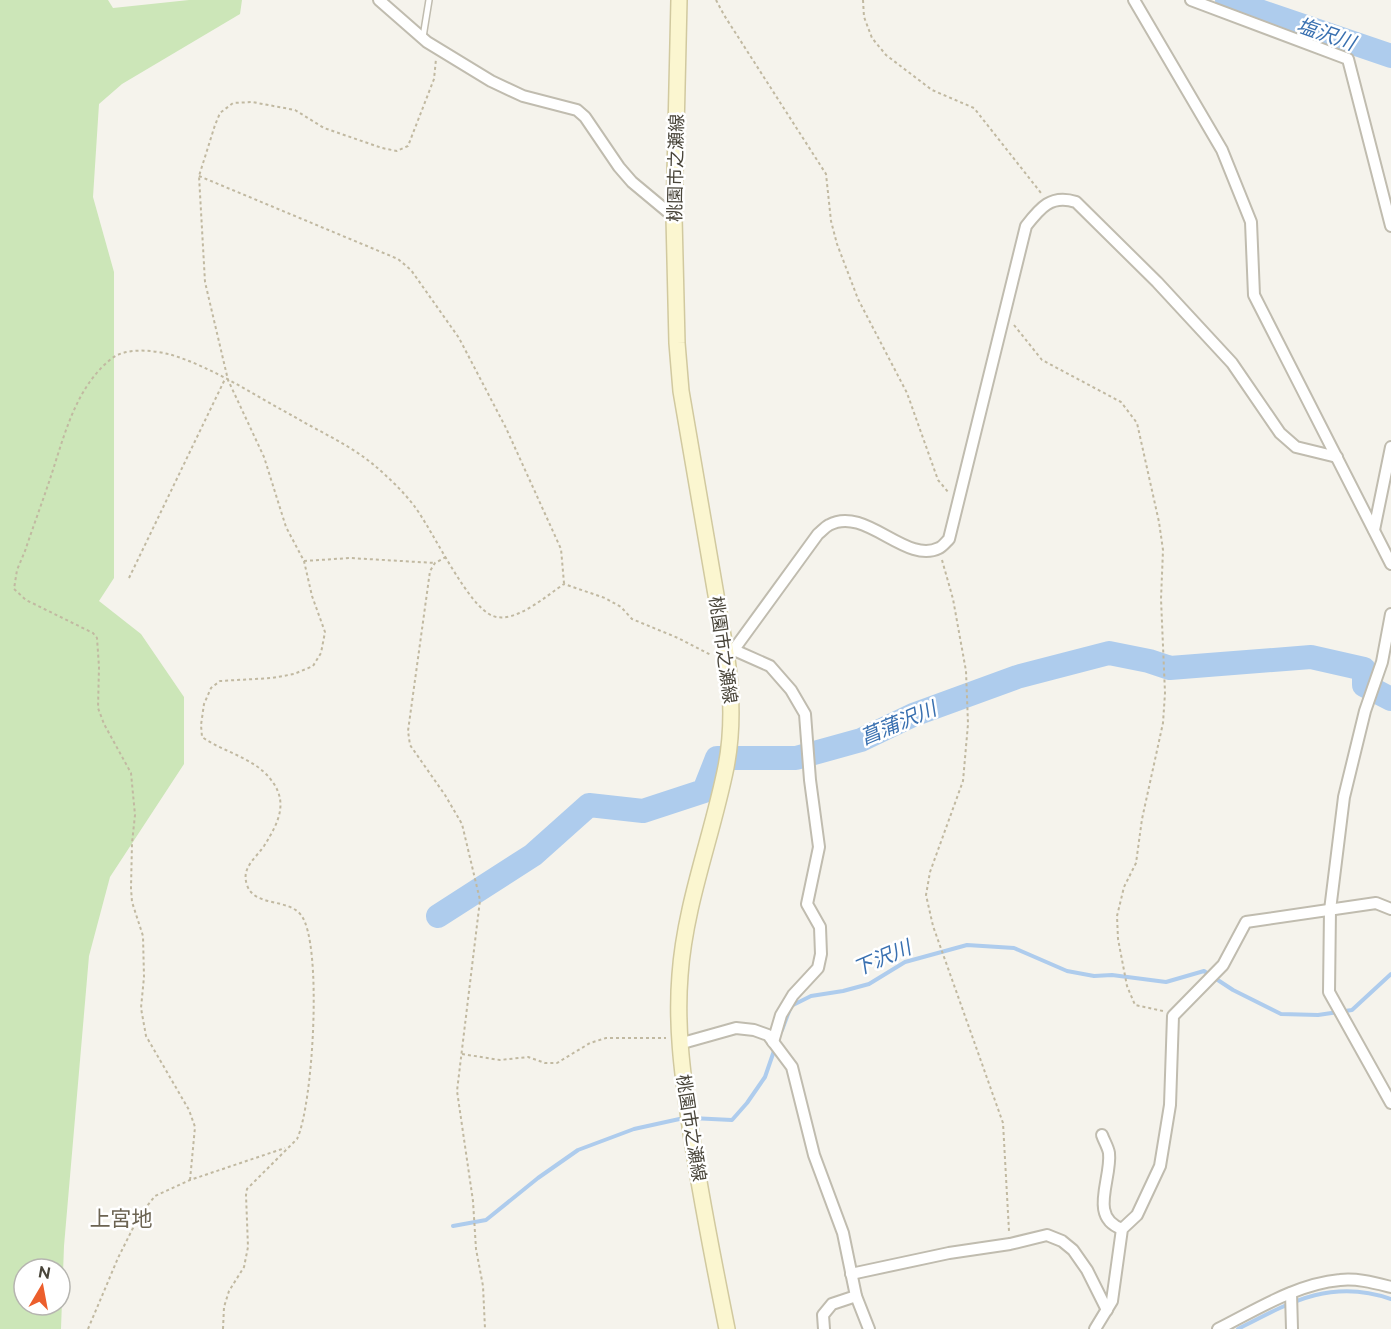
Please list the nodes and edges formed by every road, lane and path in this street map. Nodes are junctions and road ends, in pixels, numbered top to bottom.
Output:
1 (379, 0) edge
2 (429, 0) edge
3 (679, 0) edge
4 (716, 0) edge
5 (863, 0) edge
6 (1134, 0) edge
7 (1191, 0) edge
8 (423, 38) junction
9 (437, 48) junction
10 (199, 176) junction
11 (1049, 204) junction
12 (674, 217) junction
13 (1391, 226) edge
14 (1005, 314) junction
15 (226, 379) junction
16 (1391, 447) edge
17 (1337, 457) junction
18 (958, 500) junction
19 (1374, 530) junction
20 (939, 549) junction
21 (446, 557) junction
22 (304, 561) junction
23 (435, 563) junction
24 (1391, 564) edge
25 (129, 578) dead end
26 (564, 584) junction
27 (1391, 614) edge
28 (730, 658) junction
29 (1391, 909) edge
30 (1330, 910) junction
31 (1173, 1016) junction
32 (679, 1041) junction
33 (773, 1042) junction
34 (462, 1054) junction
35 (1391, 1103) edge
36 (1102, 1135) dead end
37 (287, 1148) junction
38 (190, 1180) junction
39 (1122, 1229) junction
40 (1010, 1244) junction
41 (851, 1274) junction
42 (1391, 1287) edge
43 (1291, 1294) junction
44 (856, 1296) junction
45 (1107, 1310) junction
46 (1292, 1327) edge
47 (88, 1329) edge
48 (223, 1329) edge
49 (485, 1329) edge
50 (727, 1329) edge
51 (824, 1329) edge
52 (868, 1329) edge
53 (1096, 1329) edge
54 (1218, 1329) edge

1 - 8 street
2 - 8 lane
3 - 12 main road, 桃園市之瀬線
4 - 18 path
5 - 11 path
6 - 17 street
7 - 13 street
8 - 9 street
9 - 10 path
9 - 12 street
10 - 15 path
10 - 26 path
11 - 14 street
11 - 17 street
12 - 28 main road, 桃園市之瀬線
14 - 18 street
14 - 31 path
15 - 21 path
15 - 22 path
15 - 25 path
15 - 38 path
16 - 19 street
17 - 19 street
18 - 20 street
19 - 24 street
20 - 28 street
20 - 40 path
21 - 23 path
21 - 26 path
22 - 23 path
22 - 37 path
23 - 34 path
26 - 28 path
27 - 30 street
28 - 32 main road, 桃園市之瀬線
28 - 33 street
29 - 30 street
30 - 31 street
30 - 35 street
31 - 39 street
32 - 33 street
32 - 34 path
32 - 50 main road, 桃園市之瀬線
33 - 41 street
34 - 49 path
36 - 39 street
37 - 38 path
37 - 48 path
38 - 47 path
39 - 45 street
40 - 41 street
40 - 45 street
41 - 44 street
42 - 43 street
43 - 46 street
43 - 54 street
44 - 51 street
44 - 52 street
45 - 53 street

